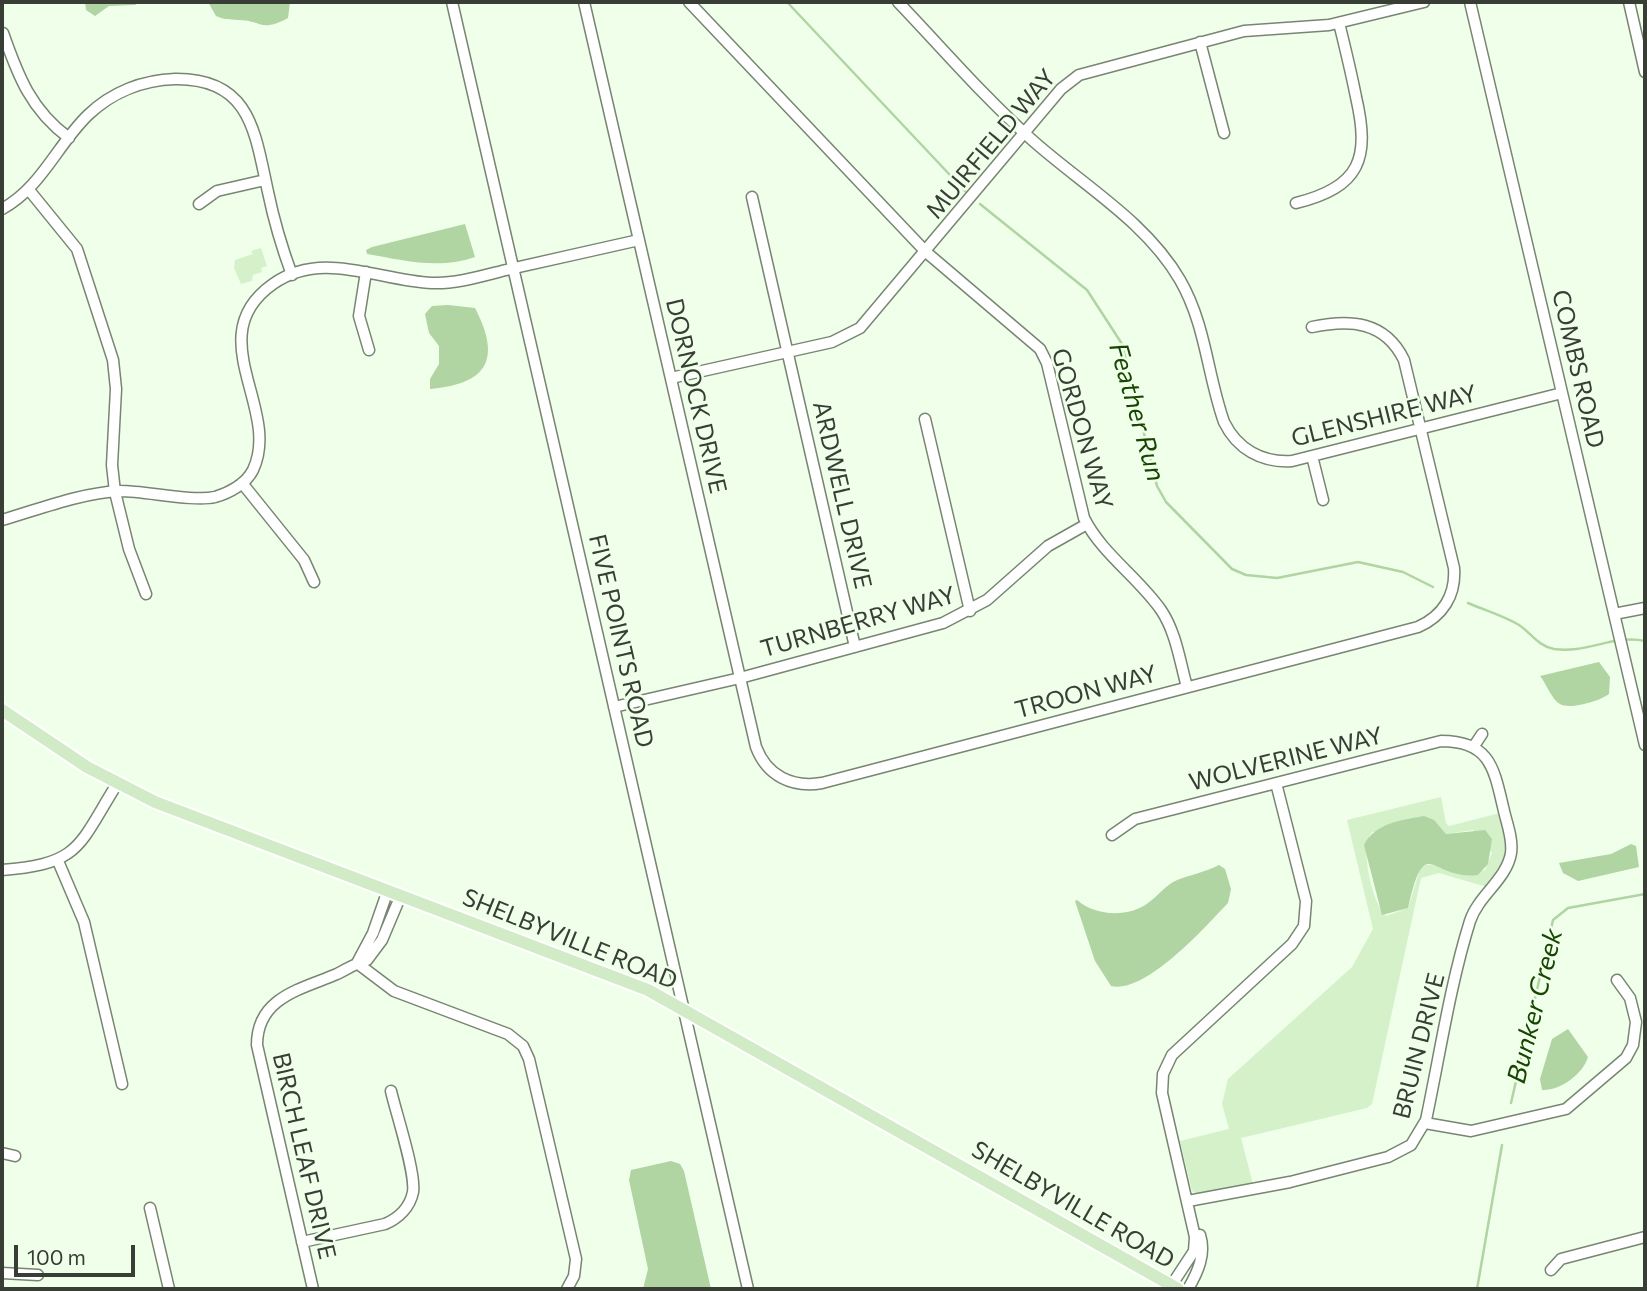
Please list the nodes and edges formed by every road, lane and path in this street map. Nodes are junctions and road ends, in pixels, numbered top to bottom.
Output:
1 (452, 2) edge
2 (584, 2) edge
3 (690, 2) edge
4 (898, 2) edge
5 (1424, 2) edge
6 (1471, 2) edge
7 (1629, 2) edge
8 (1339, 23) junction
9 (3, 33) edge
10 (1200, 42) junction
11 (1645, 72) edge
12 (1224, 133) dead end
13 (1025, 134) junction
14 (69, 138) junction
15 (265, 180) junction
16 (29, 190) junction
17 (752, 197) dead end
18 (1296, 203) dead end
19 (199, 204) dead end
20 (2, 209) edge
21 (639, 240) junction
22 (926, 252) junction
23 (514, 268) junction
24 (366, 272) junction
25 (292, 275) junction
26 (1312, 327) dead end
27 (369, 350) dead end
28 (788, 352) junction
29 (671, 378) junction
30 (1562, 393) junction
31 (925, 419) dead end
32 (1421, 428) junction
33 (1312, 456) junction
34 (242, 483) junction
35 (116, 492) junction
36 (1322, 500) dead end
37 (2, 520) edge
38 (1087, 524) junction
39 (314, 582) dead end
40 (146, 594) dead end
41 (1645, 608) edge
42 (970, 611) junction
43 (1614, 614) junction
44 (855, 647) junction
45 (740, 678) junction
46 (1187, 687) junction
47 (614, 706) junction
48 (2, 710) edge
49 (1482, 734) dead end
50 (1645, 745) edge
51 (1475, 746) junction
52 (793, 783) joint
53 (1276, 783) junction
54 (117, 784) junction
55 (1112, 835) dead end
56 (58, 861) junction
57 (2, 870) edge
58 (388, 890) junction
59 (401, 895) junction
60 (357, 961) junction
61 (1617, 980) dead end
62 (684, 1007) junction
63 (122, 1084) dead end
64 (391, 1091) dead end
65 (1425, 1123) junction
66 (2, 1153) edge
67 (15, 1156) dead end
68 (1188, 1201) junction
69 (149, 1208) dead end
70 (1645, 1237) edge
71 (302, 1242) junction
72 (1550, 1269) dead end
73 (2, 1273) edge
74 (38, 1275) dead end
75 (1175, 1287) edge
76 (169, 1289) edge
77 (313, 1289) edge
78 (567, 1289) edge
79 (748, 1289) edge
80 (1188, 1289) edge

1 - 23 street, FIVE POINTS ROAD
2 - 21 street, DORNOCK DRIVE
3 - 22 street, GORDON WAY
4 - 13 street
5 - 8 street, MUIRFIELD WAY
6 - 30 street, COMBS ROAD
7 - 11 street
8 - 10 street, MUIRFIELD WAY
8 - 18 street
9 - 14 street
10 - 12 street
10 - 13 street, MUIRFIELD WAY
13 - 22 street, MUIRFIELD WAY
13 - 33 street, GLENSHIRE WAY
14 - 15 street
14 - 16 street
15 - 19 street
15 - 25 street
16 - 20 street
16 - 35 street
17 - 28 street, ARDWELL DRIVE
21 - 23 street
21 - 29 street, DORNOCK DRIVE
22 - 28 street, MUIRFIELD WAY
22 - 38 street, GORDON WAY
23 - 24 street
23 - 47 street, FIVE POINTS ROAD
24 - 25 street
24 - 27 street
25 - 34 street
26 - 32 street, TROON WAY
28 - 29 street, MUIRFIELD WAY
28 - 44 street, ARDWELL DRIVE
29 - 45 street, DORNOCK DRIVE
30 - 32 street, GLENSHIRE WAY
30 - 43 street, COMBS ROAD
31 - 42 street
32 - 33 street, GLENSHIRE WAY
32 - 46 street, TROON WAY
33 - 36 street
34 - 35 street
34 - 39 street
35 - 37 street
35 - 40 street
38 - 42 street, TURNBERRY WAY
38 - 46 street, GORDON WAY
41 - 43 street
42 - 44 street, TURNBERRY WAY
43 - 50 street, COMBS ROAD
44 - 45 street, TURNBERRY WAY
45 - 47 street, TURNBERRY WAY
45 - 52 street, DORNOCK DRIVE
46 - 52 street, TROON WAY
47 - 62 street, FIVE POINTS ROAD
48 - 54 main road, SHELBYVILLE ROAD
49 - 51 street
51 - 53 street, WOLVERINE WAY
51 - 65 street, BRUIN DRIVE
53 - 55 street, WOLVERINE WAY
53 - 68 street
54 - 56 street
54 - 58 main road, SHELBYVILLE ROAD
56 - 57 street
56 - 63 street
58 - 59 main road, SHELBYVILLE ROAD
58 - 60 street
59 - 60 street, BIRCH LEAF DRIVE
59 - 62 main road, SHELBYVILLE ROAD
60 - 71 street, BIRCH LEAF DRIVE
60 - 78 street
61 - 65 street
62 - 75 main road, SHELBYVILLE ROAD
62 - 79 street, FIVE POINTS ROAD
64 - 71 street
65 - 68 street, BRUIN DRIVE
66 - 67 street
68 - 75 street
68 - 80 street
69 - 76 street
70 - 72 street
71 - 77 street, BIRCH LEAF DRIVE
73 - 74 street

